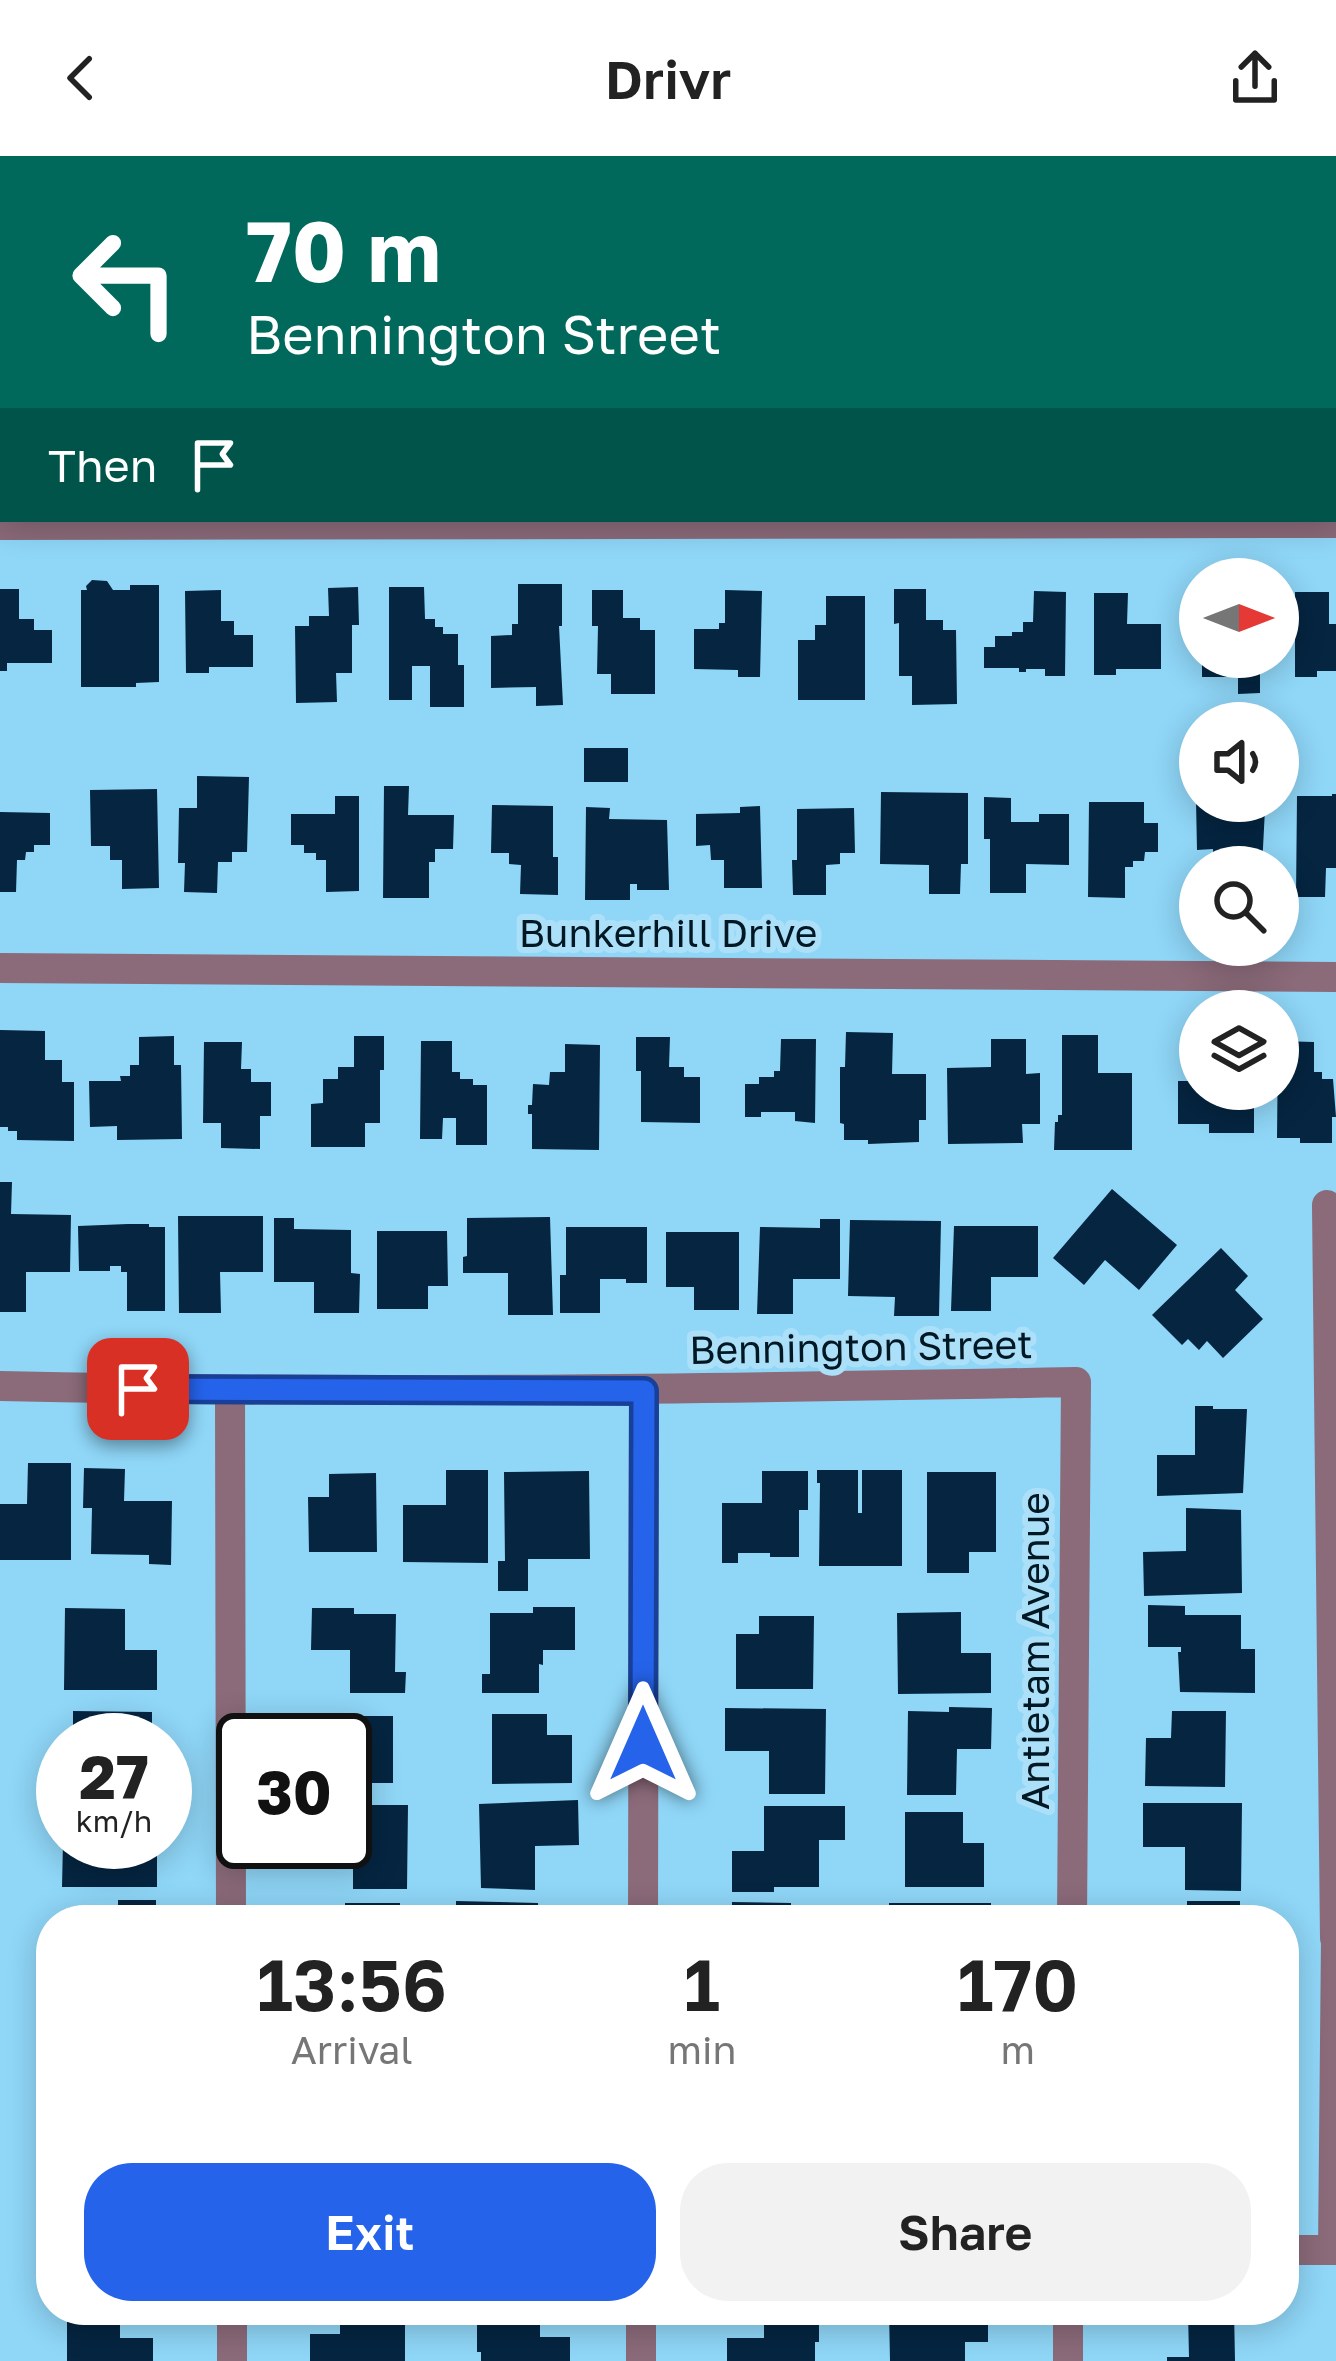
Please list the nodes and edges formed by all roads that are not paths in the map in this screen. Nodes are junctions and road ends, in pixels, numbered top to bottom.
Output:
1 (1336, 523) edge
2 (0, 525) edge
3 (0, 968) edge
4 (1336, 977) edge
5 (1327, 1205) dead end
6 (1076, 1382) joint
7 (0, 1386) edge
8 (230, 1391) junction
9 (644, 1391) junction
10 (231, 1905) edge
11 (643, 1905) edge
12 (1072, 1905) edge
13 (1336, 1938) edge
14 (1299, 2250) edge
15 (1335, 2250) edge
16 (232, 2325) edge
17 (641, 2325) edge
18 (1068, 2325) edge
19 (232, 2361) edge
20 (641, 2361) edge
21 (1068, 2361) edge

1 - 2 street
3 - 4 street, Bunkerhill Drive
5 - 13 street
6 - 9 street, Bennington Street
6 - 12 street, Antietam Avenue
7 - 8 street, Bennington Street
8 - 9 street, Bennington Street
8 - 10 street
9 - 11 street
13 - 15 street
14 - 15 street
16 - 19 street
17 - 20 street
18 - 21 street

